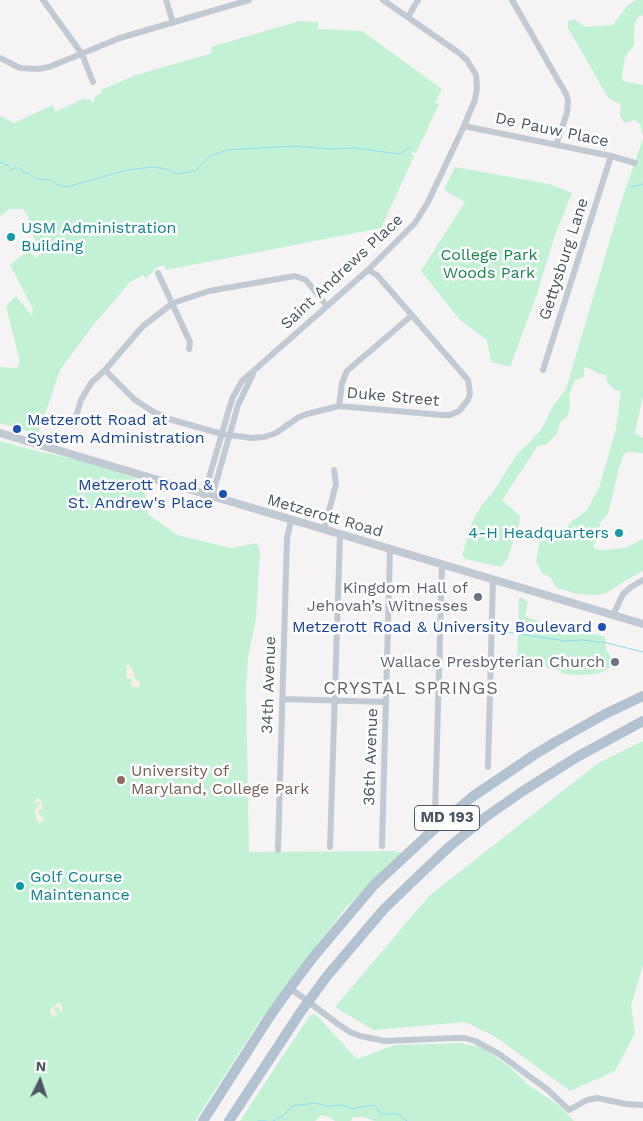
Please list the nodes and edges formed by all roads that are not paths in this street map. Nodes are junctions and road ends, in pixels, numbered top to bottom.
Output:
1 (43, 0) edge
2 (166, 0) edge
3 (248, 0) edge
4 (383, 0) edge
5 (418, 0) edge
6 (512, 0) edge
7 (233, 2) edge
8 (408, 16) junction
9 (173, 23) junction
10 (82, 54) junction
11 (0, 58) edge
12 (93, 82) dead end
13 (464, 126) junction
14 (556, 145) junction
15 (611, 156) junction
16 (635, 163) dead end
17 (368, 270) junction
18 (158, 274) dead end
19 (172, 303) junction
20 (326, 305) junction
21 (411, 316) junction
22 (189, 349) dead end
23 (105, 370) junction
24 (255, 370) junction
25 (543, 370) dead end
26 (339, 406) junction
27 (74, 423) dead end
28 (0, 433) edge
29 (222, 434) junction
30 (229, 435) junction
31 (334, 470) dead end
32 (208, 496) junction
33 (292, 521) junction
34 (324, 530) junction
35 (340, 535) junction
36 (390, 550) junction
37 (442, 565) junction
38 (493, 579) junction
39 (643, 580) edge
40 (614, 615) junction
41 (643, 624) edge
42 (643, 696) edge
43 (282, 699) junction
44 (335, 701) junction
45 (386, 702) junction
46 (643, 721) edge
47 (488, 767) dead end
48 (435, 812) dead end
49 (382, 846) dead end
50 (330, 847) dead end
51 (278, 850) dead end
52 (290, 988) junction
53 (308, 1000) junction
54 (643, 1105) edge
55 (203, 1121) edge
56 (229, 1121) edge

1 - 10 street
2 - 9 street
3 - 7 street
4 - 8 street, Saint Andrews Place
5 - 8 street
6 - 14 street
7 - 9 street
8 - 13 street, Saint Andrews Place
9 - 10 street
10 - 11 street
10 - 12 street
13 - 14 street, De Pauw Place
13 - 17 street, Saint Andrews Place
14 - 15 street, De Pauw Place
15 - 16 street, De Pauw Place
15 - 25 street, Gettysburg Lane
17 - 20 street, Saint Andrews Place
17 - 21 street, Duke Street
18 - 19 street
19 - 20 street
19 - 22 street
19 - 23 street
20 - 24 street, Saint Andrews Place
21 - 26 street
21 - 26 street, Duke Street
23 - 27 street
23 - 29 street, Duke Street
24 - 29 street, Saint Andrews Place
24 - 30 street, Saint Andrews Place
26 - 30 street, Duke Street
28 - 32 street, Metzerott Road
29 - 30 street, Duke Street
29 - 32 street, Saint Andrews Place
30 - 32 street, Saint Andrews Place
31 - 34 street
32 - 33 street, Metzerott Road
33 - 34 street, Metzerott Road
33 - 43 street, 34th Avenue
34 - 35 street, Metzerott Road
35 - 36 street, Metzerott Road
35 - 44 street
36 - 37 street, Metzerott Road
36 - 45 street, 36th Avenue
37 - 38 street, Metzerott Road
37 - 48 street
38 - 40 street, Metzerott Road
38 - 47 street
39 - 40 street
40 - 41 street, Metzerott Road
42 - 52 main road, MD 193
43 - 44 street
43 - 51 street, 34th Avenue
44 - 45 street
44 - 50 street
45 - 49 street, 36th Avenue
46 - 53 main road, MD 193
52 - 53 street
52 - 55 main road, MD 193
53 - 54 street
53 - 56 main road, MD 193

